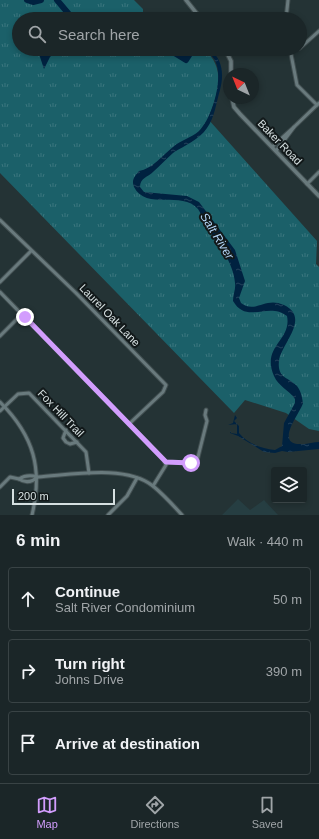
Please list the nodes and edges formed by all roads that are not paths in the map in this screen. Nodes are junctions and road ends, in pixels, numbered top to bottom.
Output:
1 (186, 0) edge
2 (288, 0) edge
3 (196, 12) edge
4 (287, 12) edge
5 (319, 31) edge
6 (307, 42) edge
7 (228, 56) edge
8 (291, 56) edge
9 (231, 68) edge
10 (233, 104) edge
11 (318, 104) edge
12 (294, 128) junction
13 (272, 147) junction
14 (276, 151) junction
15 (319, 172) edge
16 (307, 184) junction
17 (319, 196) edge
18 (0, 220) edge
19 (31, 251) junction
20 (0, 282) edge
21 (0, 292) edge
22 (22, 314) junction
23 (0, 336) edge
24 (0, 402) edge
25 (4, 406) junction
26 (206, 410) dead end
27 (0, 411) edge
28 (129, 424) junction
29 (66, 430) junction
30 (77, 442) junction
31 (166, 462) junction
32 (89, 473) junction
33 (38, 477) junction
34 (137, 478) junction
35 (153, 486) junction
36 (0, 487) edge
37 (32, 515) edge
38 (108, 515) edge
39 (182, 515) edge

1 - 3 street
2 - 4 street
5 - 6 street
7 - 9 street
8 - 11 street
10 - 13 street, Baker Road
11 - 12 street
12 - 13 street
12 - 14 street
13 - 14 street, Baker Road
14 - 16 street, Baker Road
15 - 16 street
16 - 17 street, Baker Road
18 - 19 street, Laurel Oak Lane
19 - 20 street
19 - 28 street, Laurel Oak Lane
21 - 22 street
22 - 23 street
22 - 28 street
24 - 25 street
25 - 27 street
25 - 29 street, Fox Hill Trail
25 - 33 street
26 - 31 street
28 - 31 street
29 - 30 street, Fox Hill Trail
29 - 30 street
30 - 32 street, Fox Hill Trail
31 - 35 street
32 - 33 street
32 - 34 street
33 - 36 street
33 - 37 street
34 - 35 street
34 - 38 street
35 - 39 street

